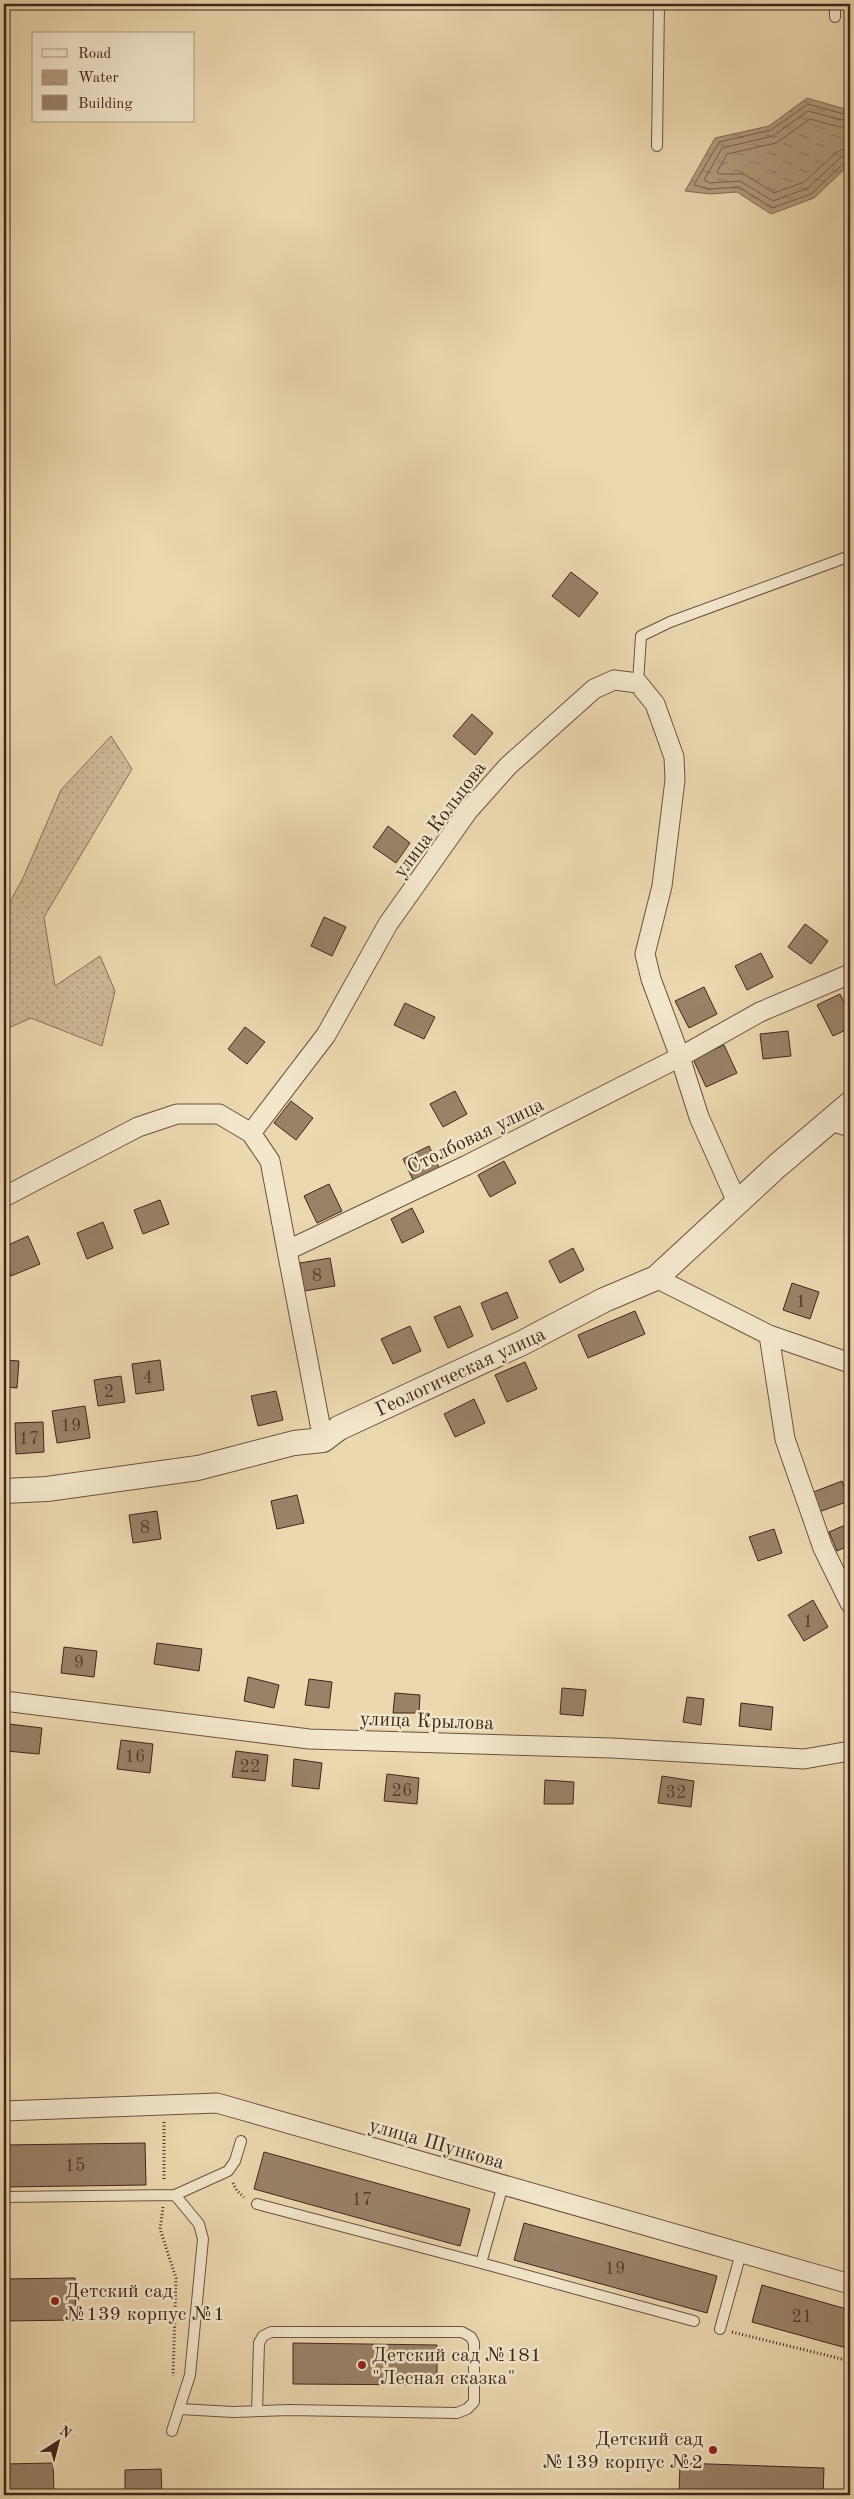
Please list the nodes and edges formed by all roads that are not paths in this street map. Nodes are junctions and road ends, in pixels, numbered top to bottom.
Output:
1 (659, 4) edge
2 (835, 4) edge
3 (835, 17) dead end
4 (657, 146) dead end
5 (850, 556) edge
6 (638, 683) junction
7 (850, 974) edge
8 (680, 1057) junction
9 (850, 1104) edge
10 (840, 1124) edge
11 (251, 1133) junction
12 (4, 1197) edge
13 (737, 1202) junction
14 (288, 1250) junction
15 (656, 1278) junction
16 (769, 1335) junction
17 (850, 1363) edge
18 (323, 1440) junction
19 (4, 1491) edge
20 (850, 1603) edge
21 (4, 1700) edge
22 (850, 1751) edge
23 (4, 2111) edge
24 (241, 2141) dead end
25 (503, 2185) junction
26 (169, 2195) junction
27 (4, 2197) edge
28 (257, 2204) road end
29 (741, 2253) junction
30 (480, 2263) junction
31 (850, 2284) edge
32 (694, 2321) dead end
33 (720, 2329) road end
34 (180, 2409) junction
35 (257, 2411) junction
36 (172, 2431) dead end

1 - 4 lane
2 - 3 lane
5 - 6 lane
6 - 8 street
6 - 11 street, улица Кольцова
7 - 8 street, Столбовая улица
8 - 13 street
8 - 14 street, Столбовая улица
9 - 10 street, Геологическая улица
10 - 13 street, Геологическая улица
11 - 12 street
11 - 14 street
13 - 15 street, Геологическая улица
14 - 18 street
15 - 16 street
15 - 18 street, Геологическая улица
16 - 17 street
16 - 20 street
18 - 19 street, Геологическая улица
21 - 22 street, улица Крылова
23 - 25 street, улица Шункова
24 - 26 lane
25 - 29 street, улица Шункова
25 - 30 lane
26 - 27 lane
26 - 34 lane
28 - 30 lane
29 - 31 street, улица Шункова
29 - 33 lane
30 - 32 lane
34 - 35 lane
34 - 36 lane
35 - 35 lane

